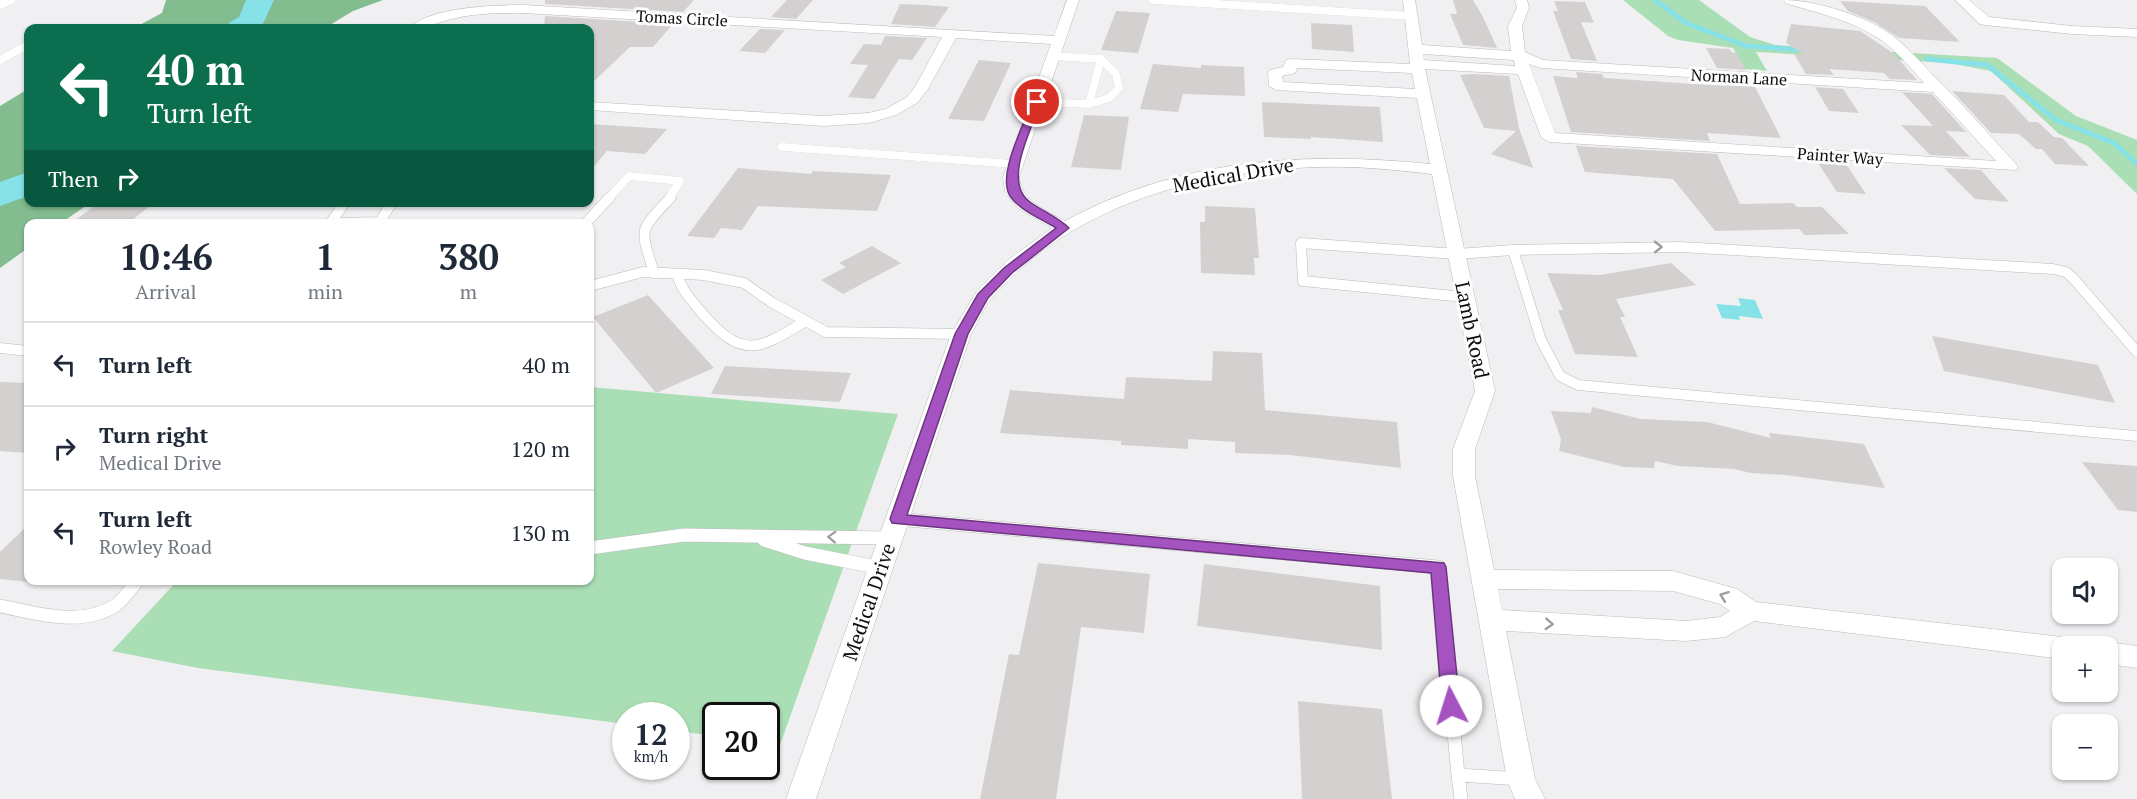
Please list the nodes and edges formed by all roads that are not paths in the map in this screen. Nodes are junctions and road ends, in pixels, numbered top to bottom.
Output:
1 (11, 0) edge
2 (1073, 0) edge
3 (1153, 0) edge
4 (1521, 0) edge
5 (1961, 0) edge
6 (0, 5) edge
7 (1799, 6) edge
8 (1410, 8) edge
9 (428, 24) edge
10 (2137, 33) edge
11 (951, 34) junction
12 (1059, 40) junction
13 (24, 47) edge
14 (1470, 52) junction
15 (1053, 56) junction
16 (1101, 59) junction
17 (0, 60) edge
18 (1417, 61) junction
19 (1522, 63) junction
20 (1474, 67) junction
21 (1938, 88) junction
22 (1423, 94) junction
23 (1037, 102) junction
24 (1089, 104) junction
25 (594, 106) edge
26 (782, 147) dead end
27 (1014, 164) junction
28 (1439, 170) junction
29 (590, 219) edge
30 (1063, 228) junction
31 (1513, 250) junction
32 (1456, 254) junction
33 (654, 273) junction
34 (677, 274) junction
35 (594, 285) edge
36 (1464, 297) junction
37 (806, 321) junction
38 (961, 334) junction
39 (0, 348) edge
40 (24, 351) edge
41 (2137, 352) edge
42 (2137, 436) edge
43 (894, 529) junction
44 (758, 538) junction
45 (594, 548) edge
46 (881, 568) junction
47 (1483, 579) junction
48 (133, 585) edge
49 (0, 606) edge
50 (1750, 610) junction
51 (1490, 620) junction
52 (2052, 647) edge
53 (2118, 654) edge
54 (2137, 657) edge
55 (1458, 775) junction
56 (1521, 778) junction
57 (801, 799) edge
58 (1461, 799) edge
59 (1530, 799) edge

1 - 6 lane
2 - 12 street
3 - 8 lane
4 - 19 street, Painter Way
5 - 10 street
7 - 21 street, Painter Way
8 - 18 street, Lamb Road
9 - 11 street, Tomas Circle
11 - 12 street, Tomas Circle
11 - 25 street
12 - 15 street
13 - 17 lane
14 - 18 street, Norman Lane
14 - 19 street, Norman Lane
14 - 20 lane
15 - 16 lane
15 - 23 street
16 - 24 lane
16 - 24 lane
18 - 20 street, Norman Lane
18 - 22 street, Lamb Road
18 - 22 street
19 - 20 street, Norman Lane
19 - 21 street, Norman Lane
19 - 21 street, Painter Way
22 - 28 street, Lamb Road
23 - 24 lane
23 - 27 street
26 - 27 lane
27 - 30 street
28 - 30 street, Medical Drive
28 - 32 street, Lamb Road
29 - 33 lane
30 - 38 street, Medical Drive
31 - 32 lane
31 -> 41 lane
31 - 42 lane
32 - 36 street, Lamb Road
32 - 36 lane
33 - 34 lane
33 - 35 lane
34 - 37 lane
34 - 37 lane
36 - 47 street, Lamb Road
37 - 38 lane
38 - 43 street, Medical Drive
39 - 40 lane
43 -> 44 lane
43 - 46 street, Medical Drive
43 - 55 lane
44 - 45 lane
44 - 46 lane
46 - 57 street, Medical Drive
50 -> 47 street
47 - 51 street, Lamb Road
48 - 49 lane
51 -> 50 street
50 - 52 street
51 - 56 street, Lamb Road
53 - 54 street
55 - 56 lane
55 - 58 lane
56 - 59 street, Lamb Road

